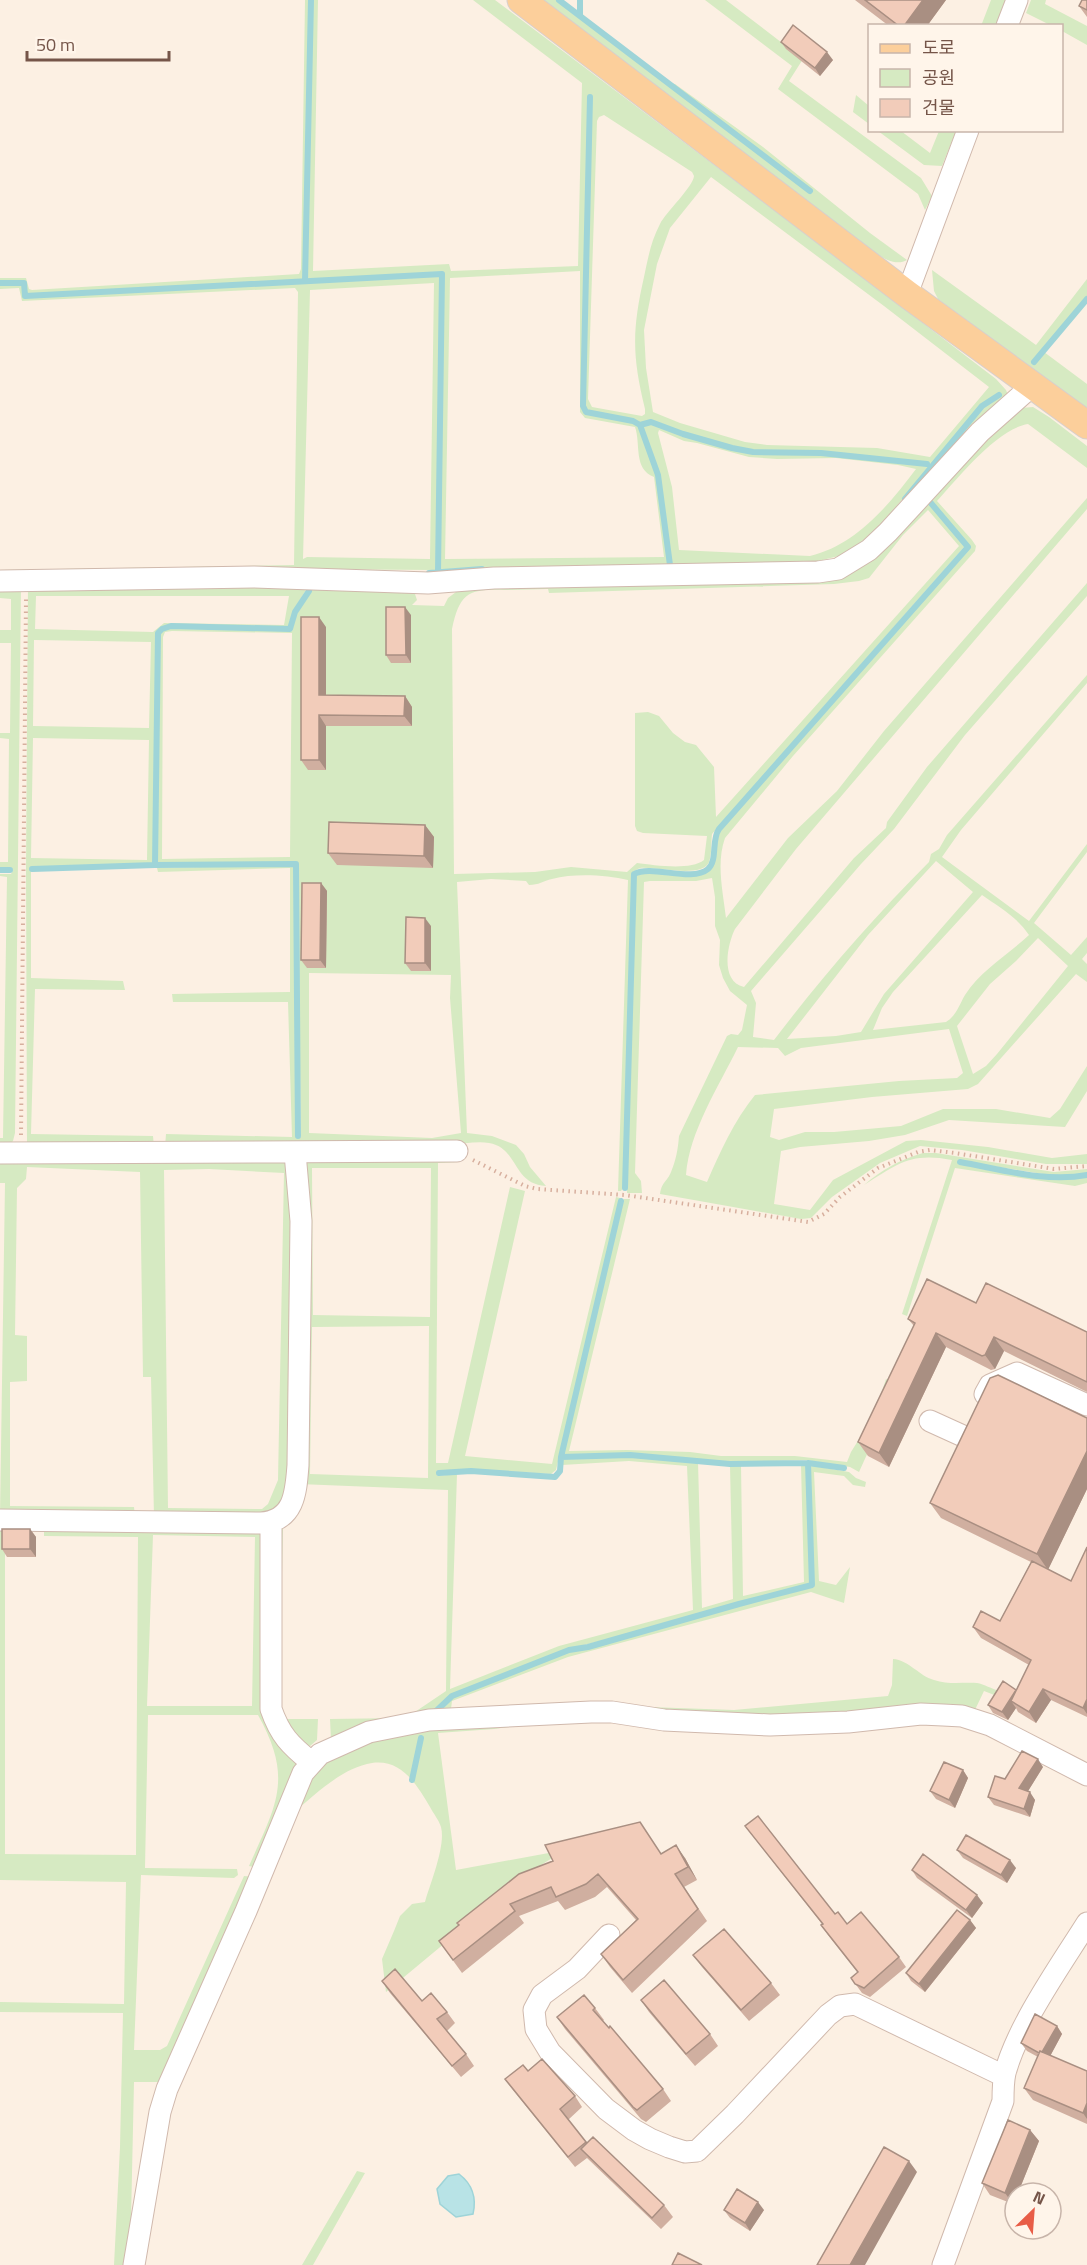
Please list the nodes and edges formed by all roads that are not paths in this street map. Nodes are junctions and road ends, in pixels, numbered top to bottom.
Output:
1 (521, 0) edge
2 (1017, 0) edge
3 (1008, 24) edge
4 (967, 132) edge
5 (907, 294) junction
6 (1033, 385) junction
7 (1087, 425) edge
8 (0, 581) edge
9 (456, 1151) road end
10 (10, 1153) edge
11 (295, 1153) junction
12 (1087, 1405) edge
13 (930, 1421) dead end
14 (963, 1436) junction
15 (953, 1456) edge
16 (0, 1520) edge
17 (271, 1522) junction
18 (311, 1762) junction
19 (1087, 1775) edge
20 (1087, 1923) edge
21 (609, 1935) dead end
22 (1005, 2076) junction
23 (134, 2265) edge
24 (943, 2265) edge

1 - 5 main road
2 - 3 street
4 - 5 street
5 - 6 main road
6 - 7 main road
6 - 8 street
9 - 11 street
10 - 11 street
11 - 17 street
12 - 14 street
13 - 14 street
14 - 15 street
16 - 17 street
17 - 18 street
18 - 19 street
18 - 23 street
20 - 22 street
21 - 22 street
22 - 24 street

